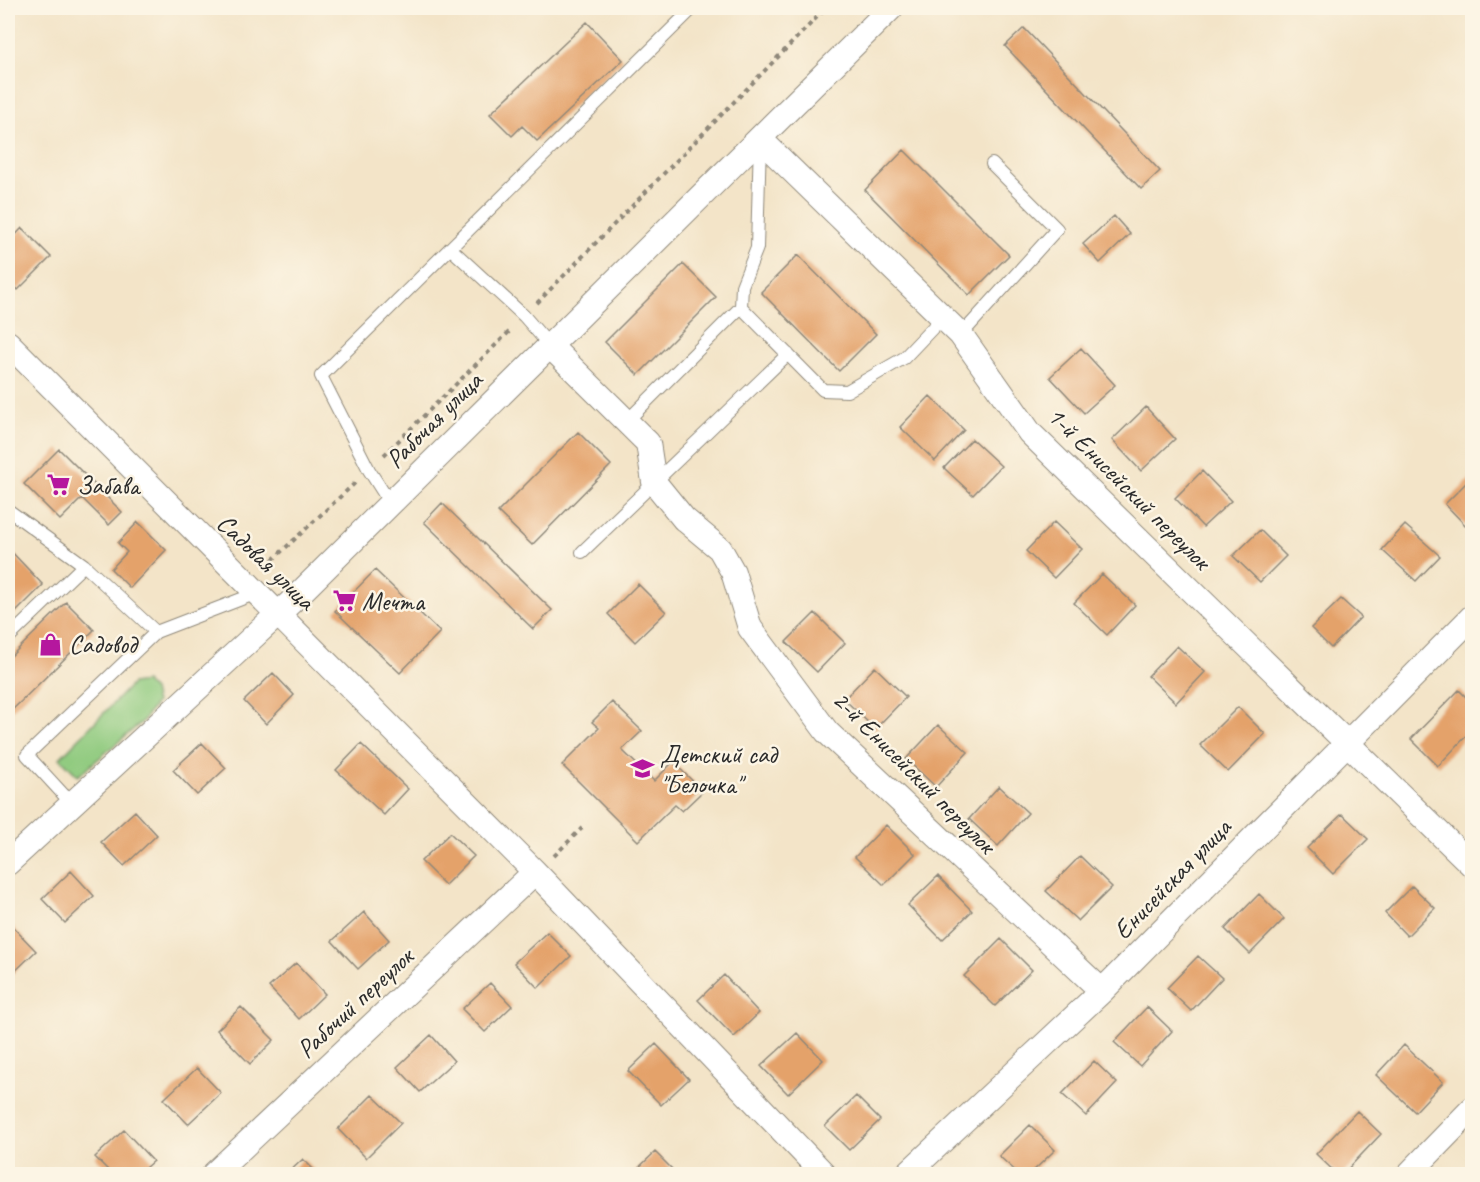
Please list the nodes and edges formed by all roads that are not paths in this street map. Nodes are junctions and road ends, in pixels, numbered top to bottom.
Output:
1 (693, 8) edge
2 (891, 8) edge
3 (760, 139) junction
4 (992, 164) dead end
5 (450, 248) junction
6 (741, 308) junction
7 (943, 317) junction
8 (961, 334) junction
9 (8, 343) edge
10 (550, 346) junction
11 (788, 354) junction
12 (627, 421) junction
13 (654, 482) junction
14 (390, 503) junction
15 (8, 510) edge
16 (582, 552) dead end
17 (84, 565) junction
18 (257, 593) junction
19 (279, 614) junction
20 (1473, 617) edge
21 (156, 632) junction
22 (8, 638) edge
23 (1346, 743) junction
24 (73, 805) junction
25 (8, 863) edge
26 (1473, 865) edge
27 (535, 872) junction
28 (1102, 991) junction
29 (1473, 1109) edge
30 (214, 1174) edge
31 (824, 1174) edge
32 (907, 1174) edge
33 (1409, 1174) edge

1 - 5 lane
2 - 3 street, Рабочая улица
3 - 6 lane
3 - 7 street, 1-й Енисейский переулок
3 - 10 street, Рабочая улица
4 - 8 lane
5 - 10 lane
5 - 14 lane
6 - 11 lane
6 - 12 lane
7 - 8 street, 1-й Енисейский переулок
7 - 11 lane
8 - 23 street, 1-й Енисейский переулок
9 - 18 street, Садовая улица
10 - 12 street
10 - 14 street, Рабочая улица
11 - 13 lane
12 - 13 street
13 - 16 lane
13 - 28 street, 2-й Енисейский переулок
14 - 19 street, Рабочая улица
15 - 17 lane
17 - 21 lane
17 - 22 lane
18 - 19 street, Садовая улица
18 - 21 lane
19 - 24 street, Рабочая улица
19 - 27 street, Садовая улица
20 - 23 street, Енисейская улица
21 - 24 lane
23 - 26 street, 1-й Енисейский переулок
23 - 28 street, Енисейская улица
24 - 25 street, Рабочая улица
27 - 30 street, Рабочий переулок
27 - 31 street
28 - 32 street, Енисейская улица
29 - 33 street

